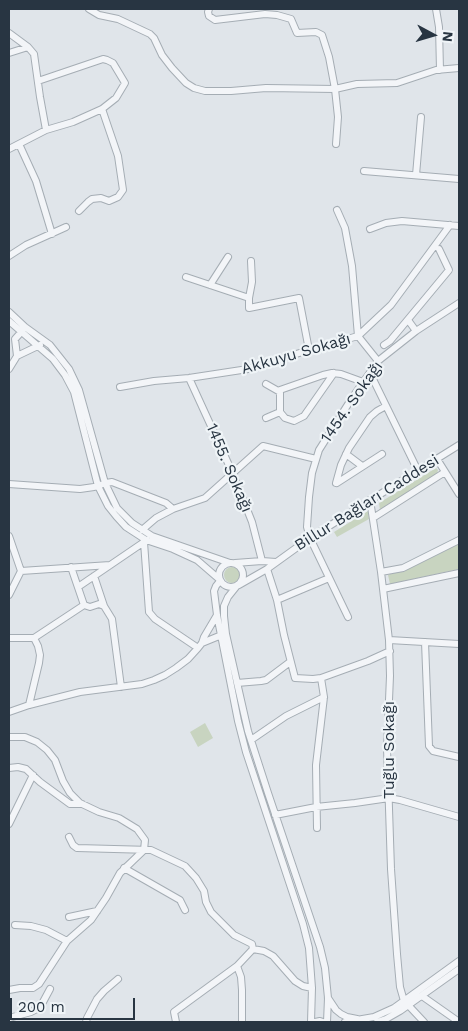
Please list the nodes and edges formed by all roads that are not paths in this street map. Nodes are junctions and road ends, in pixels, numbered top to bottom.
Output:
1 (89, 9) edge
2 (208, 9) edge
3 (436, 9) edge
4 (9, 34) edge
5 (28, 47) junction
6 (9, 53) edge
7 (459, 68) edge
8 (440, 70) junction
9 (38, 81) junction
10 (336, 89) junction
11 (102, 109) junction
12 (422, 117) dead end
13 (46, 130) junction
14 (19, 144) junction
15 (336, 144) dead end
16 (9, 149) edge
17 (364, 171) dead end
18 (416, 176) junction
19 (459, 179) edge
20 (337, 210) dead end
21 (79, 211) dead end
22 (450, 225) junction
23 (459, 226) edge
24 (66, 227) dead end
25 (370, 229) dead end
26 (52, 234) junction
27 (439, 249) dead end
28 (9, 256) edge
29 (228, 257) dead end
30 (251, 260) dead end
31 (186, 277) dead end
32 (210, 285) junction
33 (249, 298) junction
34 (459, 303) edge
35 (9, 312) edge
36 (408, 320) junction
37 (9, 321) edge
38 (23, 329) junction
39 (416, 331) junction
40 (358, 336) junction
41 (12, 340) edge
42 (46, 342) junction
43 (384, 345) dead end
44 (38, 346) junction
45 (309, 350) junction
46 (17, 356) junction
47 (378, 361) junction
48 (9, 369) edge
49 (370, 373) junction
50 (334, 374) junction
51 (189, 378) junction
52 (363, 382) junction
53 (266, 384) dead end
54 (120, 387) dead end
55 (280, 392) junction
56 (386, 406) junction
57 (280, 412) junction
58 (266, 418) dead end
59 (459, 445) edge
60 (346, 454) junction
61 (382, 454) dead end
62 (437, 459) junction
63 (316, 460) junction
64 (362, 466) junction
65 (418, 471) junction
66 (445, 472) junction
67 (233, 474) junction
68 (9, 484) edge
69 (101, 484) junction
70 (459, 494) edge
71 (370, 500) junction
72 (173, 510) junction
73 (373, 518) junction
74 (142, 530) junction
75 (9, 536) edge
76 (310, 538) junction
77 (147, 539) junction
78 (459, 540) edge
79 (262, 561) junction
80 (276, 562) junction
81 (232, 563) junction
82 (110, 565) junction
83 (71, 567) junction
84 (267, 568) junction
85 (21, 571) junction
86 (381, 572) junction
87 (459, 573) edge
88 (94, 576) junction
89 (329, 578) junction
90 (220, 580) junction
91 (237, 586) junction
92 (78, 587) junction
93 (383, 589) junction
94 (9, 595) edge
95 (277, 600) junction
96 (84, 604) junction
97 (104, 606) junction
98 (217, 615) junction
99 (348, 618) dead end
100 (223, 635) junction
101 (9, 638) edge
102 (34, 638) junction
103 (389, 640) junction
104 (425, 642) junction
105 (459, 644) edge
106 (200, 646) junction
107 (390, 651) junction
108 (290, 662) junction
109 (321, 678) junction
110 (237, 683) junction
111 (120, 687) junction
112 (324, 696) junction
113 (29, 705) junction
114 (9, 712) edge
115 (9, 737) edge
116 (251, 740) junction
117 (459, 757) edge
118 (9, 768) edge
119 (33, 775) junction
120 (389, 798) junction
121 (83, 804) junction
122 (316, 807) junction
123 (275, 815) junction
124 (459, 817) edge
125 (9, 824) edge
126 (317, 828) dead end
127 (70, 838) dead end
128 (144, 850) junction
129 (124, 868) junction
130 (185, 910) dead end
131 (97, 911) junction
132 (69, 917) dead end
133 (15, 924) dead end
134 (68, 941) junction
135 (253, 949) junction
136 (459, 961) edge
137 (237, 966) junction
138 (459, 970) edge
139 (118, 979) dead end
140 (312, 988) junction
141 (50, 989) dead end
142 (9, 990) edge
143 (422, 996) junction
144 (328, 998) junction
145 (406, 1003) junction
146 (9, 1018) edge
147 (360, 1020) junction
148 (86, 1022) edge
149 (176, 1022) edge
150 (242, 1022) edge
151 (313, 1022) edge
152 (325, 1022) edge
153 (345, 1022) edge
154 (377, 1022) edge
155 (424, 1022) edge
156 (458, 1022) edge

1 - 10 street
2 - 10 street
3 - 8 street
4 - 5 street
5 - 6 street
5 - 9 street
7 - 8 street
8 - 10 street
9 - 11 street
9 - 13 street
10 - 15 street
11 - 13 street
11 - 21 street
12 - 18 street
13 - 14 street
14 - 16 street
14 - 26 street
17 - 18 street
18 - 19 street
20 - 40 street
22 - 23 street
22 - 25 street
22 - 40 street, Akkuyu Sokağı
24 - 26 street
26 - 28 street
27 - 36 street
29 - 32 street
30 - 33 street
31 - 32 street
32 - 33 street
33 - 45 street
34 - 39 street, 1454. Sokağı
35 - 38 street
36 - 39 street
36 - 43 street
37 - 38 street
38 - 41 street
38 - 42 street
38 - 44 street
39 - 47 street, 1454. Sokağı
40 - 45 street, Akkuyu Sokağı
40 - 47 street
41 - 46 street
42 - 44 street
42 - 69 street
44 - 46 street
44 - 69 street
45 - 51 street, Akkuyu Sokağı
46 - 48 street
47 - 49 street, 1454. Sokağı
49 - 52 street, 1454. Sokağı
49 - 56 street
50 - 52 street
50 - 55 street
50 - 57 street
51 - 54 street, Akkuyu Sokağı
51 - 67 street, 1455. Sokağı
52 - 63 street, 1454. Sokağı
53 - 55 street
55 - 57 street
56 - 60 street
56 - 65 street
57 - 58 street
59 - 62 street, Billur Bağları Caddesi
60 - 64 street
60 - 64 street
61 - 64 street
62 - 65 street, Billur Bağları Caddesi
62 - 66 street
63 - 67 street
63 - 76 street, 1454. Sokağı
65 - 71 street, Billur Bağları Caddesi
66 - 70 street
66 - 73 street
67 - 72 street
67 - 79 street, 1455. Sokağı
68 - 69 street
69 - 72 street
69 - 74 street
69 - 77 street
71 - 73 street, Tuğlu Sokağı
71 - 76 street, Billur Bağları Caddesi
72 - 74 street
73 - 86 street, Tuğlu Sokağı
74 - 77 street
75 - 85 street
76 - 80 street, Billur Bağları Caddesi
76 - 89 street
77 - 81 street
77 - 82 street
77 - 90 street
77 - 106 street
78 - 86 street
79 - 80 street
79 - 81 street
80 - 84 street, Billur Bağları Caddesi
81 - 90 street
81 - 91 street
82 - 83 street
82 - 88 street
83 - 85 street
83 - 92 street
84 - 91 street, Billur Bağları Caddesi
84 - 95 street
85 - 94 street
86 - 93 street, Tuğlu Sokağı
87 - 93 street
88 - 92 street
88 - 97 street
89 - 95 street
89 - 99 street
90 - 91 street
90 - 98 street
91 - 100 street
92 - 96 street
93 - 103 street, Tuğlu Sokağı
95 - 108 street
96 - 97 street
96 - 102 street
97 - 111 street
98 - 100 street
98 - 106 street
100 - 106 street
100 - 110 street
100 - 140 street
101 - 102 street
102 - 113 street
103 - 104 street
103 - 107 street, Tuğlu Sokağı
104 - 105 street
104 - 117 street
106 - 111 street
107 - 109 street
107 - 120 street, Tuğlu Sokağı
108 - 109 street
108 - 110 street
109 - 112 street
110 - 116 street
111 - 113 street
112 - 116 street
112 - 122 street
113 - 114 street
115 - 121 street
116 - 123 street
118 - 119 street
119 - 121 street
119 - 125 street
120 - 122 street
120 - 124 street
120 - 145 street, Tuğlu Sokağı
121 - 128 street
122 - 123 street
122 - 126 street
123 - 144 street
127 - 128 street
128 - 129 street
128 - 135 street
129 - 130 street
129 - 131 street
131 - 132 street
131 - 134 street
133 - 134 street
134 - 142 street
135 - 137 street
135 - 140 street
136 - 145 street
137 - 149 street
137 - 150 street
138 - 143 street
139 - 148 street
140 - 151 street
141 - 146 street
143 - 145 street
143 - 156 street
144 - 147 street
144 - 152 street
145 - 147 street
145 - 154 street
145 - 155 street
147 - 153 street
151 - 152 street

